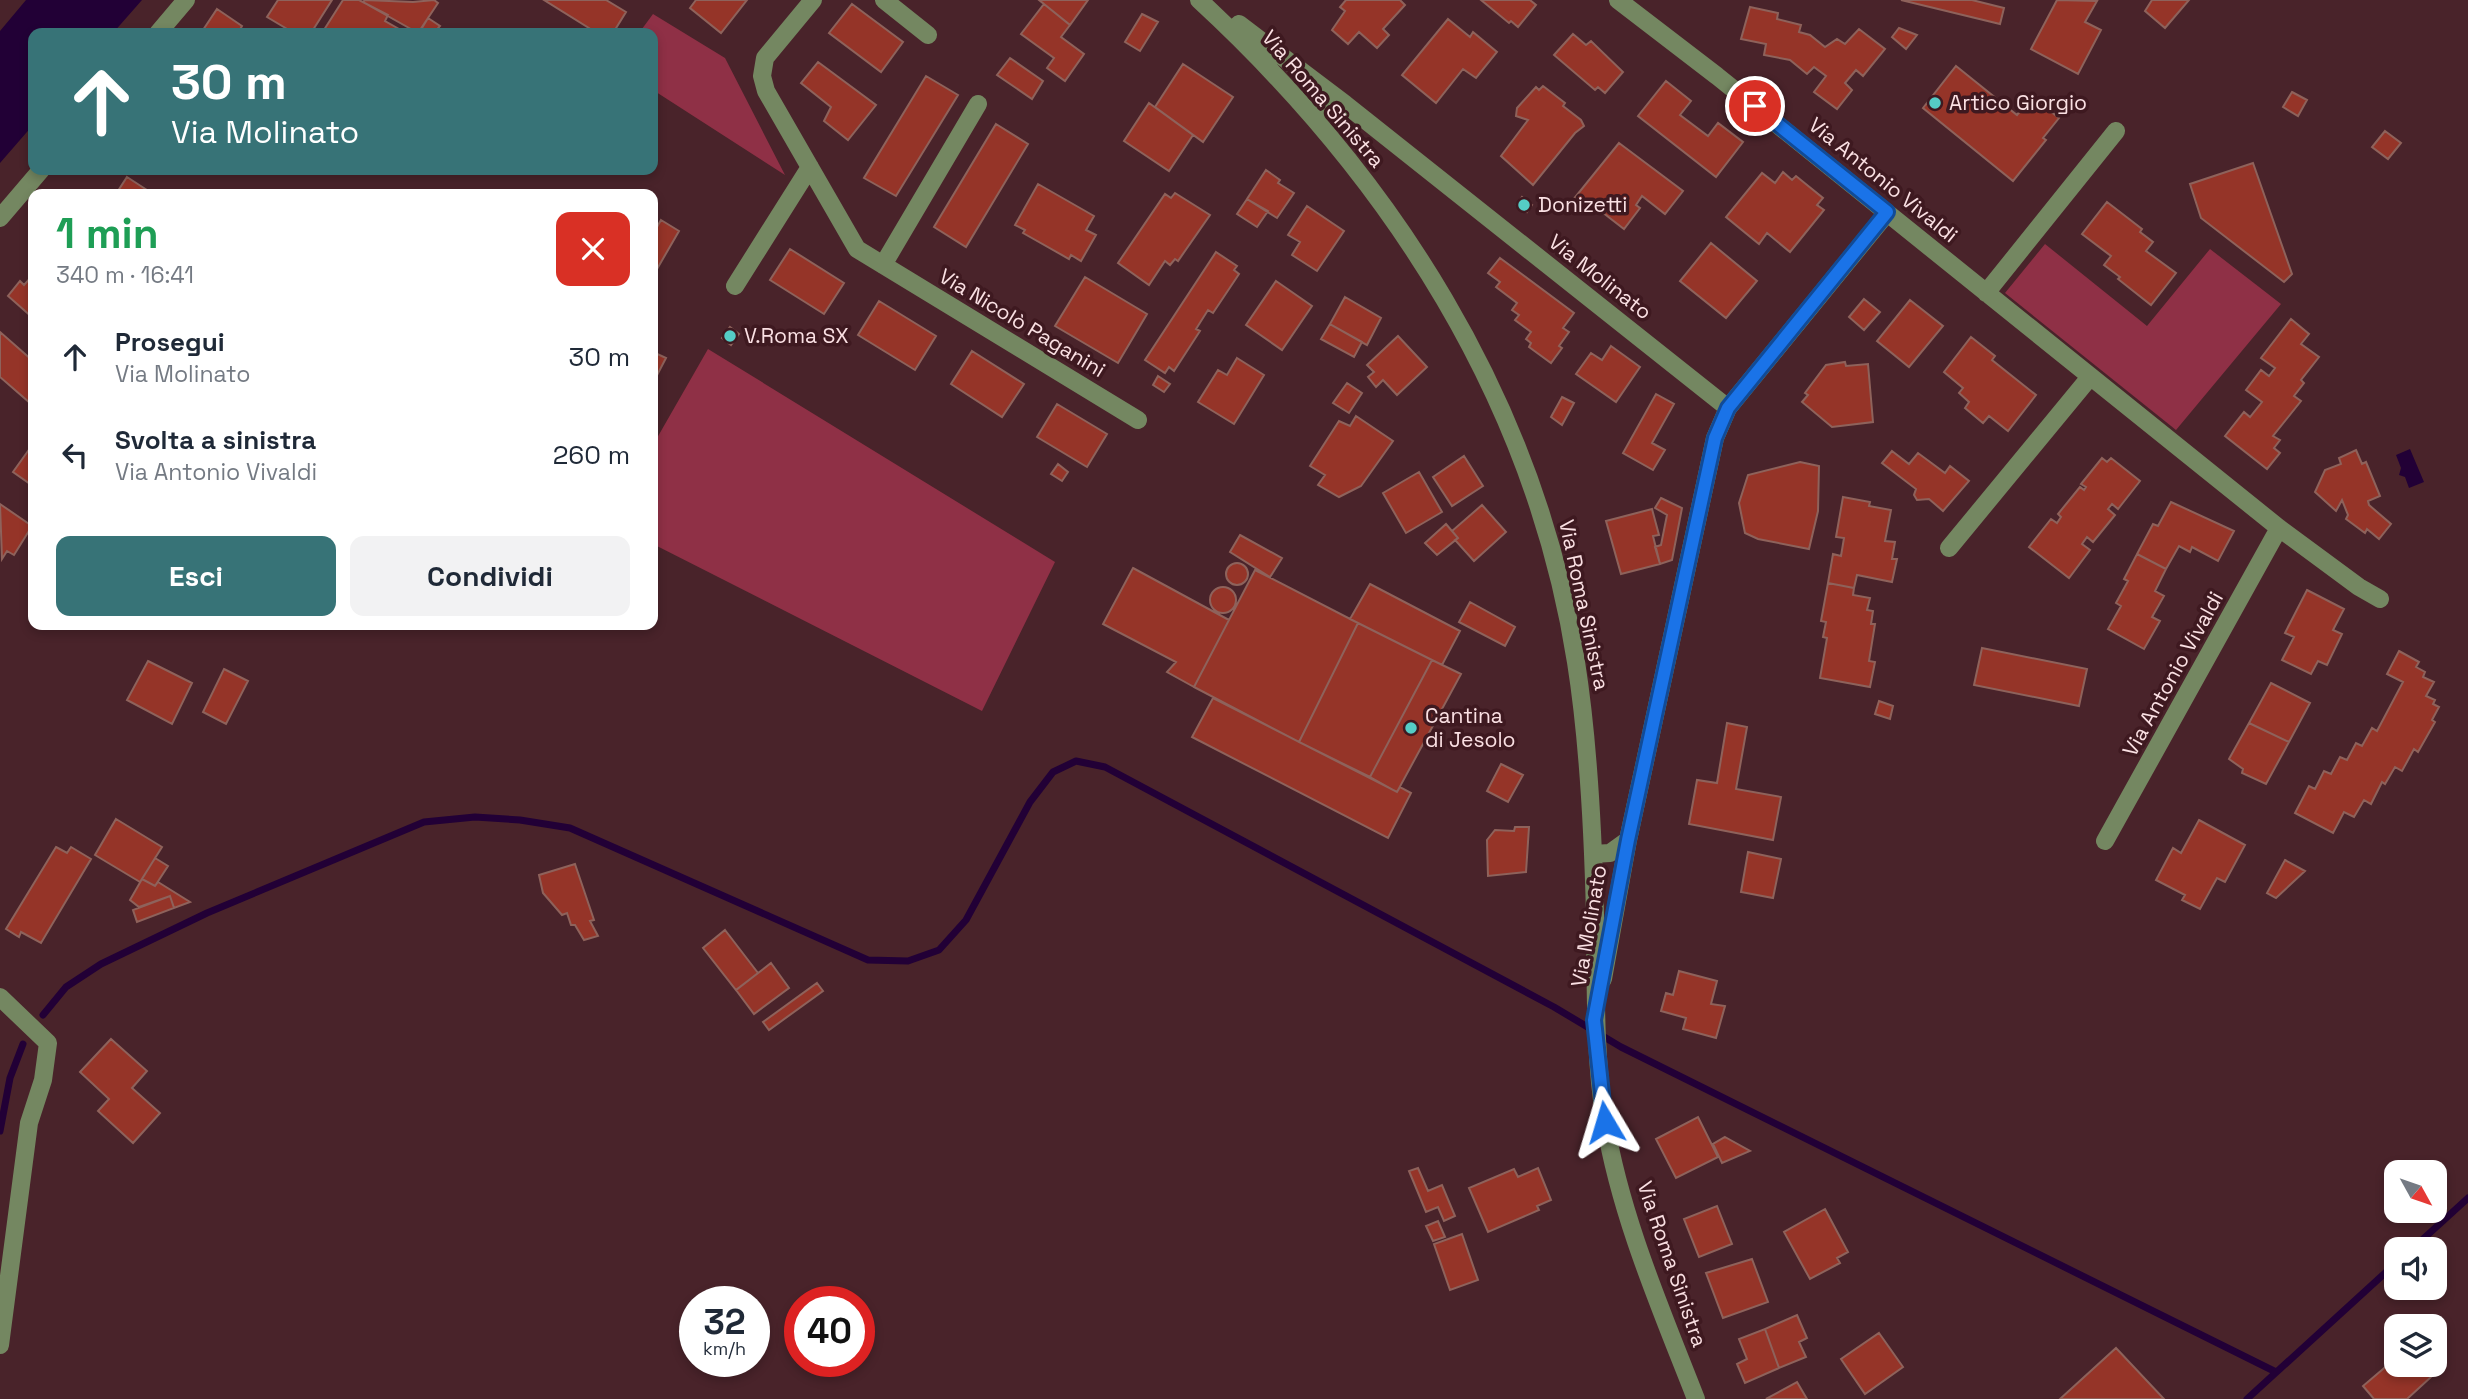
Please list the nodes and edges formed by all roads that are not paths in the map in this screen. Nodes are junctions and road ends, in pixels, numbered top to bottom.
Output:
1 (186, 0) edge
2 (813, 0) edge
3 (884, 0) edge
4 (1199, 0) edge
5 (1205, 0) edge
6 (1618, 0) edge
7 (162, 28) edge
8 (928, 35) dead end
9 (978, 104) dead end
10 (1345, 104) junction
11 (1315, 118) junction
12 (2116, 131) dead end
13 (810, 167) junction
14 (37, 175) edge
15 (1887, 212) junction
16 (0, 218) edge
17 (883, 265) junction
18 (734, 286) dead end
19 (1986, 293) junction
20 (2090, 377) junction
21 (1728, 408) junction
22 (1138, 420) dead end
23 (2279, 528) junction
24 (1949, 548) dead end
25 (2380, 598) dead end
26 (1628, 840) junction
27 (2105, 841) dead end
28 (1593, 854) junction
29 (0, 997) edge
30 (1594, 1020) junction
31 (0, 1345) edge
32 (1696, 1399) edge

1 - 7 street
2 - 13 street, Via Nicolò Paganini
3 - 8 street
4 - 11 street, Via Roma Sinistra
5 - 10 street, Via Molinato
6 - 15 street, Via Antonio Vivaldi
9 - 17 street
10 - 11 street
10 - 21 street, Via Molinato
11 - 28 street, Via Roma Sinistra
12 - 19 street
13 - 17 street, Via Nicolò Paganini
13 - 18 street
14 - 16 street
15 - 19 street, Via Antonio Vivaldi
15 - 21 street, Via Molinato
17 - 22 street, Via Nicolò Paganini
19 - 20 street, Via Antonio Vivaldi
20 - 23 street, Via Antonio Vivaldi
20 - 24 street
21 - 26 street, Via Molinato
23 - 25 street, Via Antonio Vivaldi
23 - 27 street, Via Antonio Vivaldi
26 - 28 street, Via Molinato
26 - 30 street, Via Molinato
28 - 30 street, Via Roma Sinistra
29 - 31 street
30 - 32 street, Via Roma Sinistra

